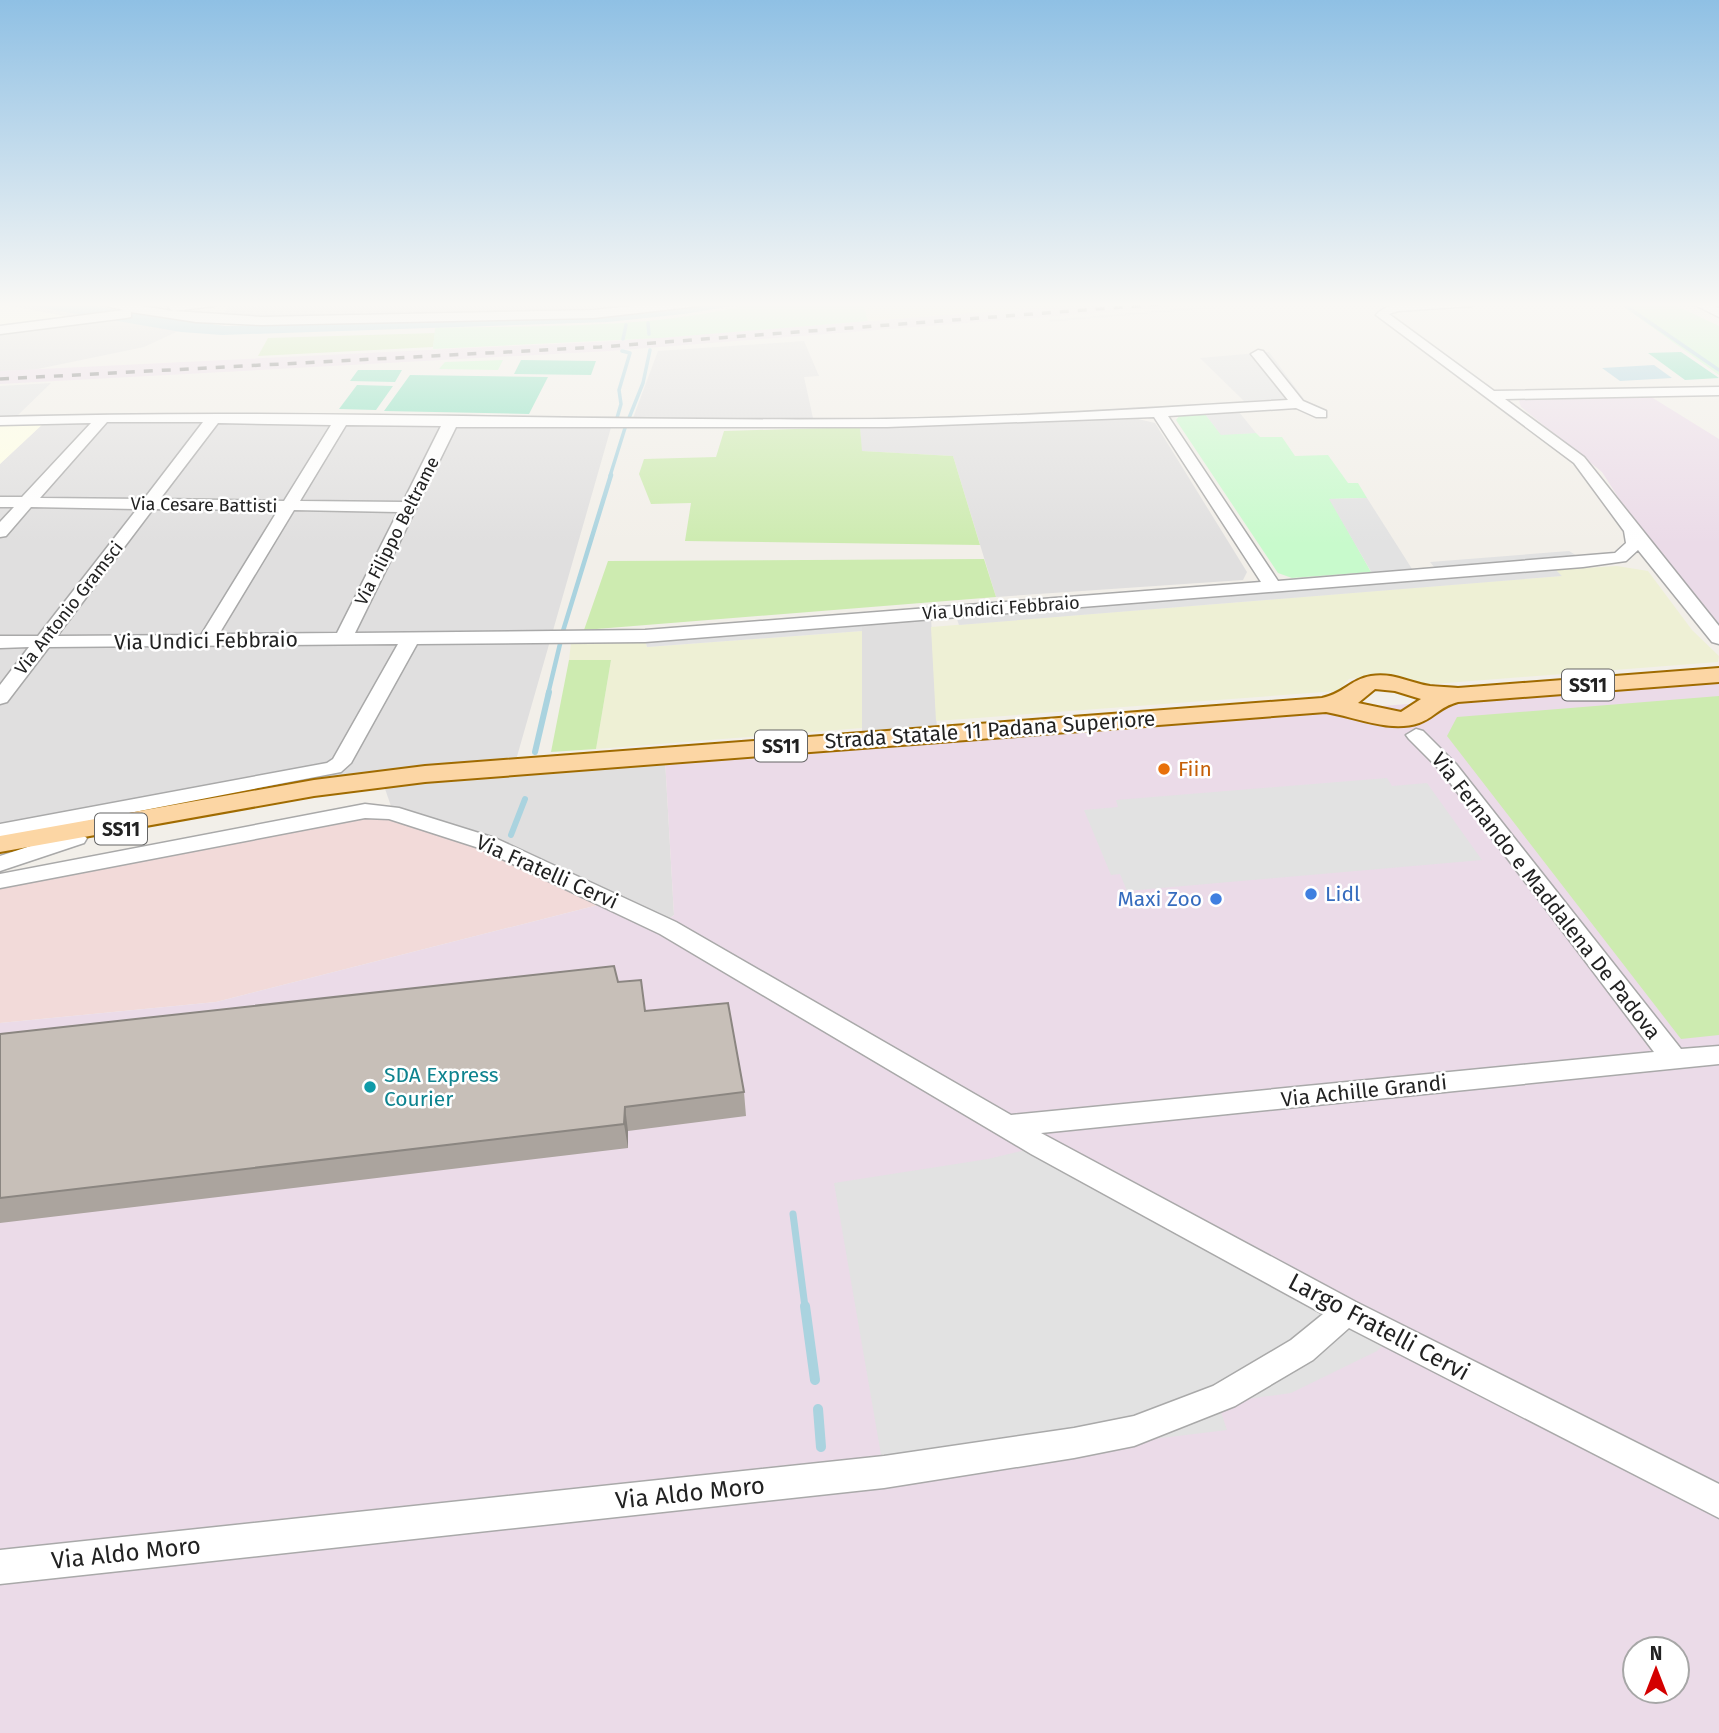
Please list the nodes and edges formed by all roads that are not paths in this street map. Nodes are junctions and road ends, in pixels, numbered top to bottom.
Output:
1 (1281, 383) edge
2 (1474, 383) edge
3 (1719, 391) edge
4 (1491, 395) junction
5 (1298, 404) junction
6 (1158, 412) junction
7 (1321, 414) dead end
8 (104, 417) junction
9 (215, 417) junction
10 (342, 419) junction
11 (0, 421) edge
12 (451, 422) junction
13 (0, 502) edge
14 (27, 502) junction
15 (149, 504) junction
16 (289, 506) junction
17 (408, 508) junction
18 (1632, 531) junction
19 (0, 532) edge
20 (1617, 558) junction
21 (1663, 569) junction
22 (1273, 587) junction
23 (411, 638) junction
24 (1719, 638) edge
25 (342, 639) junction
26 (206, 640) junction
27 (0, 642) edge
28 (43, 642) junction
29 (1719, 675) edge
30 (0, 698) edge
31 (1360, 703) junction
32 (1413, 714) junction
33 (240, 801) junction
34 (0, 831) edge
35 (76, 838) junction
36 (0, 844) edge
37 (0, 852) edge
38 (0, 864) edge
39 (0, 881) edge
40 (1719, 1055) edge
41 (1674, 1059) junction
42 (1008, 1126) junction
43 (1041, 1146) joint
44 (1345, 1311) junction
45 (1719, 1502) edge
46 (0, 1567) edge

1 - 5 street
2 - 4 street
3 - 4 street
4 - 18 street
5 - 6 street
5 - 7 street
6 - 12 street
6 - 22 street
8 - 9 street
8 - 11 street
8 - 14 street
9 - 10 street
9 - 15 street, Via Antonio Gramsci
10 - 12 street
10 - 16 street
12 - 17 street, Via Filippo Beltrame
13 - 14 street, Via Cesare Battisti
14 - 15 street, Via Cesare Battisti
14 - 19 street
15 - 16 street, Via Cesare Battisti
15 - 28 street, Via Antonio Gramsci
16 - 17 street, Via Cesare Battisti
16 - 26 street
17 - 25 street, Via Filippo Beltrame
18 - 20 street
18 - 21 street
20 - 21 street, Via Undici Febbraio
20 - 22 street, Via Undici Febbraio
21 - 24 street
22 - 23 street, Via Undici Febbraio
23 - 25 street, Via Undici Febbraio
23 - 34 street
25 - 26 street, Via Undici Febbraio
26 - 28 street, Via Undici Febbraio
27 - 28 street, Via Undici Febbraio
28 - 30 street, Via Antonio Gramsci
29 - 32 main road, SS11
31 - 32 main road, Strada Statale 11 Padana Superiore / SS11
31 - 32 main road, Strada Statale 11 Padana Superiore / SS11
31 - 33 main road, Strada Statale 11 Padana Superiore / SS11
32 - 41 street, Via Fernando e Maddalena De Padova
33 - 35 main road, Strada Statale 11 Padana Superiore / SS11
33 - 36 main road, Strada Statale 11 Padana Superiore / SS11
35 - 37 main road, Strada Statale 11 Padana Superiore / SS11
35 - 38 street
39 - 42 street, Via Fratelli Cervi
40 - 41 street, Via Achille Grandi
41 - 42 street, Via Achille Grandi
42 - 43 street, Via Fratelli Cervi
43 - 44 street, Largo Fratelli Cervi
44 - 45 street, Largo Fratelli Cervi
44 - 46 street, Via Aldo Moro

